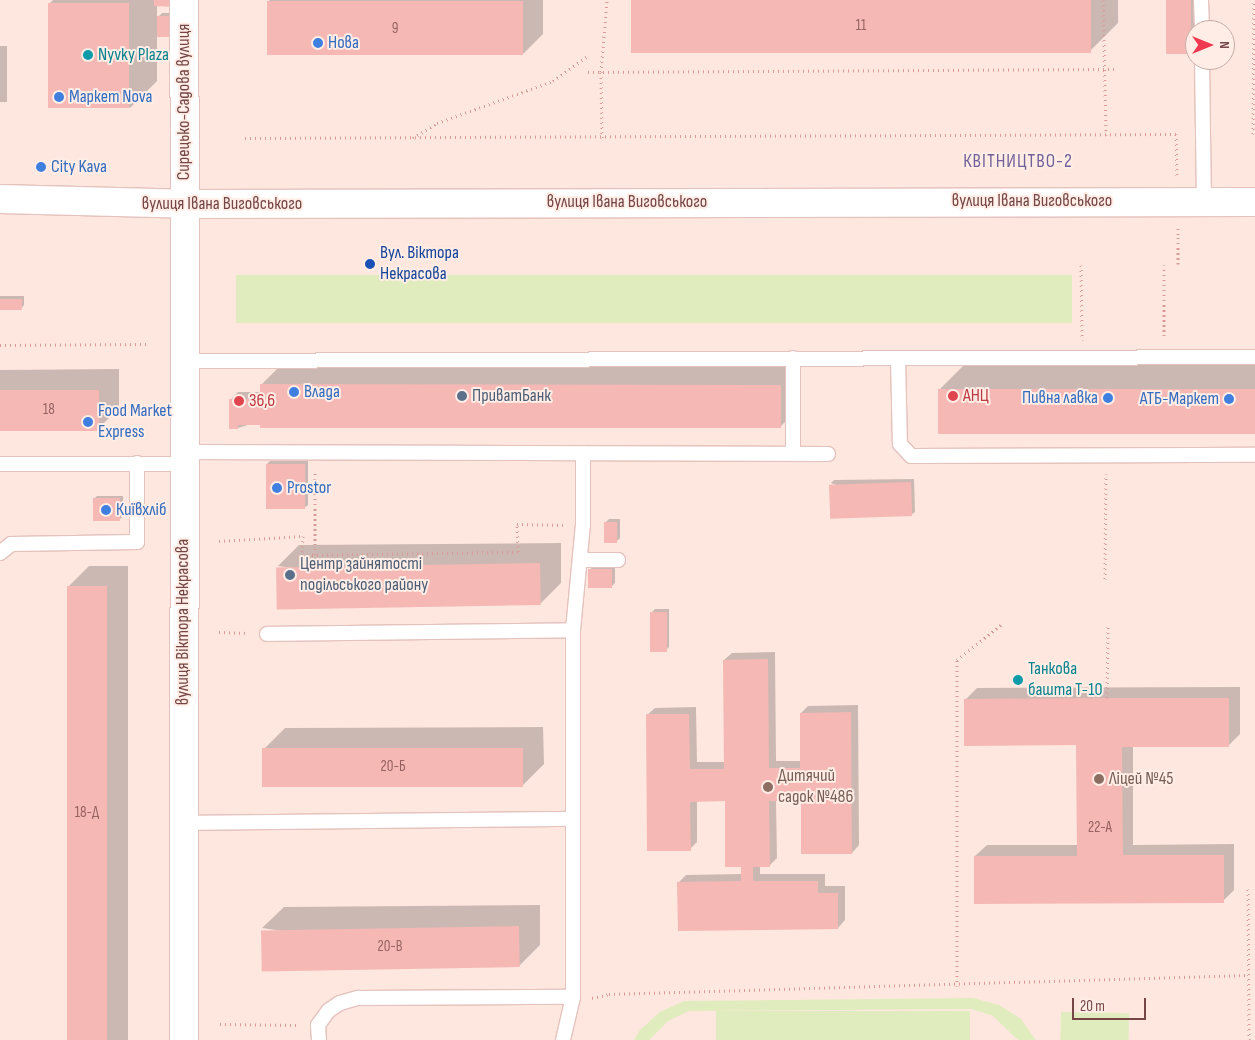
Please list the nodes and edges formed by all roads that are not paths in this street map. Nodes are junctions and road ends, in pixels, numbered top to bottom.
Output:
1 (184, 0) edge
2 (1201, 0) edge
3 (1202, 20) edge
4 (1202, 70) edge
5 (0, 199) edge
6 (1204, 202) junction
7 (1255, 202) edge
8 (185, 204) junction
9 (1255, 357) edge
10 (794, 358) junction
11 (898, 358) junction
12 (183, 362) junction
13 (583, 453) junction
14 (794, 454) junction
15 (828, 454) dead end
16 (1255, 455) edge
17 (183, 458) junction
18 (0, 464) edge
19 (137, 464) junction
20 (0, 553) edge
21 (580, 560) junction
22 (618, 560) dead end
23 (573, 630) junction
24 (267, 634) road end
25 (572, 819) junction
26 (184, 823) junction
27 (572, 997) junction
28 (184, 1040) edge
29 (318, 1040) edge
30 (563, 1040) edge

1 - 8 main road, Сирецько-Садова вулиця
2 - 3 lane
4 - 6 lane
5 - 8 main road, вулиця Івана Виговського
6 - 7 main road, вулиця Івана Виговського
6 - 8 main road, вулиця Івана Виговського
8 - 12 main road, вулиця Віктора Некрасова
9 - 11 lane
10 - 11 lane
10 - 12 lane
10 - 14 lane
11 - 16 lane
12 - 17 main road, вулиця Віктора Некрасова
13 - 14 lane
13 - 17 lane
13 - 21 lane
14 - 15 lane
17 - 19 lane
17 - 26 main road, вулиця Віктора Некрасова
18 - 19 lane
19 - 20 lane
21 - 22 lane
21 - 23 lane
23 - 24 lane
23 - 25 lane
25 - 26 lane
25 - 27 lane
26 - 28 main road, вулиця Віктора Некрасова
27 - 29 lane
27 - 30 lane

